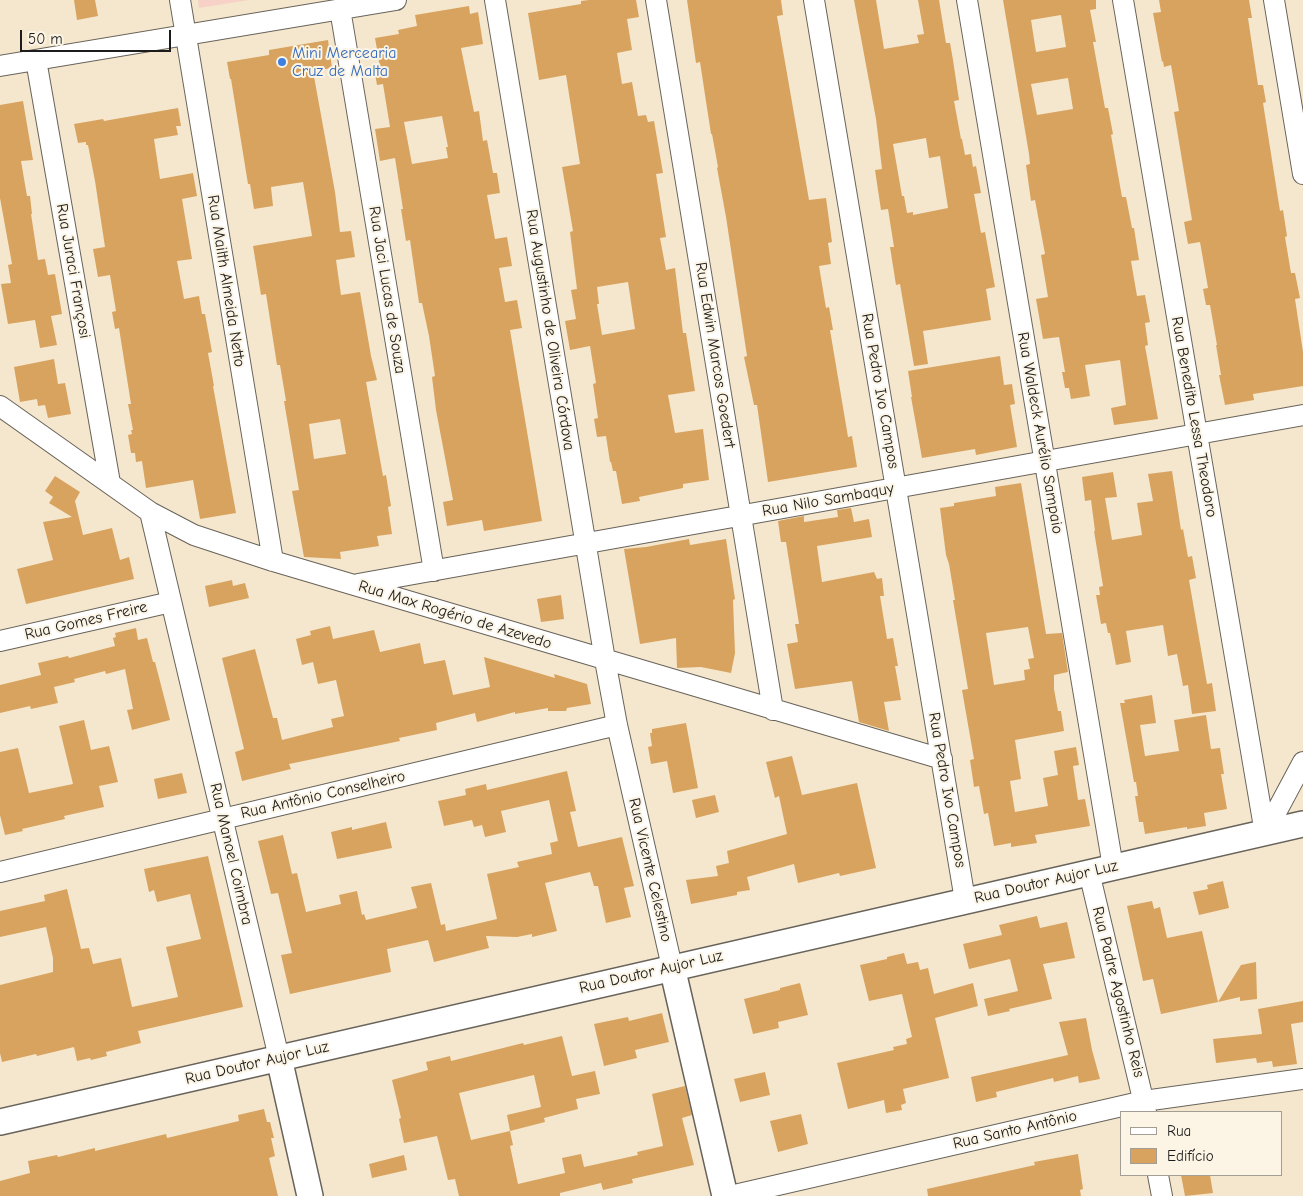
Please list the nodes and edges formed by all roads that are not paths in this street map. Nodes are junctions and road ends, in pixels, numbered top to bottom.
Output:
1 (180, 0) edge
2 (396, 0) edge
3 (495, 0) edge
4 (656, 0) edge
5 (814, 0) edge
6 (967, 0) edge
7 (1123, 0) edge
8 (1274, 0) edge
9 (340, 9) junction
10 (186, 35) junction
11 (36, 60) junction
12 (0, 66) edge
13 (1303, 174) edge
14 (5, 414) edge
15 (1303, 415) edge
16 (1197, 434) junction
17 (1045, 461) junction
18 (110, 482) junction
19 (896, 488) junction
20 (150, 512) junction
21 (741, 516) junction
22 (585, 544) junction
23 (273, 561) junction
24 (434, 571) junction
25 (353, 585) junction
26 (171, 602) junction
27 (0, 640) edge
28 (605, 660) junction
29 (773, 710) junction
30 (617, 725) junction
31 (942, 759) junction
32 (1303, 762) edge
33 (222, 819) junction
34 (1303, 824) edge
35 (1265, 833) junction
36 (1113, 866) junction
37 (0, 872) edge
38 (1088, 872) junction
39 (965, 900) junction
40 (672, 968) junction
41 (279, 1058) junction
42 (1303, 1079) edge
43 (1145, 1106) edge
44 (1120, 1111) edge
45 (1122, 1111) edge
46 (0, 1122) edge
47 (1158, 1176) edge
48 (310, 1196) edge
49 (725, 1196) edge
50 (730, 1196) edge
51 (1162, 1196) edge

1 - 10 street, Rua Mailth Almeida Netto
2 - 9 street
3 - 22 street, Rua Augustinho de Oliveira Córdova
4 - 21 street, Rua Edwin Marcos Goedert
5 - 19 street, Rua Pedro Ivo Campos
6 - 17 street, Rua Waldeck Aurélio Sampaio
7 - 16 street, Rua Benedito Lessa Theodoro
8 - 13 street
9 - 10 street
9 - 24 street, Rua Jaci Lucas de Souza
10 - 11 street
10 - 23 street, Rua Mailth Almeida Netto
11 - 12 street
11 - 18 street, Rua Juraci Françosi
14 - 18 street, Rua Max Rogério de Azevedo
15 - 16 street, Rua Nilo Sambaquy
16 - 17 street, Rua Nilo Sambaquy
16 - 35 street, Rua Benedito Lessa Theodoro
17 - 19 street, Rua Nilo Sambaquy
17 - 36 street, Rua Waldeck Aurélio Sampaio
18 - 20 street, Rua Max Rogério de Azevedo
19 - 21 street, Rua Nilo Sambaquy
19 - 31 street, Rua Pedro Ivo Campos
20 - 23 street, Rua Max Rogério de Azevedo
20 - 26 street, Rua Manoel Coimbra
21 - 22 street, Rua Nilo Sambaquy
21 - 29 street, Rua Edwin Marcos Goedert
22 - 24 street, Rua Nilo Sambaquy
22 - 28 street, Rua Augustinho de Oliveira Córdova
23 - 25 street, Rua Max Rogério de Azevedo
24 - 25 street, Rua Nilo Sambaquy
25 - 28 street, Rua Max Rogério de Azevedo
26 - 27 street, Rua Gomes Freire
26 - 33 street, Rua Manoel Coimbra
28 - 29 street, Rua Max Rogério de Azevedo
28 - 30 street, Rua Vicente Celestino
29 - 31 street, Rua Max Rogério de Azevedo
30 - 33 street, Rua Antônio Conselheiro
30 - 40 street, Rua Vicente Celestino
31 - 39 street, Rua Pedro Ivo Campos
32 - 35 street
33 - 37 street, Rua Antônio Conselheiro
33 - 41 street, Rua Manoel Coimbra
34 - 35 street, Rua Doutor Aujor Luz
35 - 36 street, Rua Doutor Aujor Luz
36 - 38 street, Rua Doutor Aujor Luz
38 - 39 street, Rua Doutor Aujor Luz
38 - 43 street, Rua Padre Agostinho Reis
39 - 40 street, Rua Doutor Aujor Luz
40 - 41 street, Rua Doutor Aujor Luz
40 - 49 street, Rua Vicente Celestino
41 - 46 street, Rua Doutor Aujor Luz
41 - 48 street, Rua Manoel Coimbra
42 - 43 street, Rua Santo Antônio
43 - 45 street, Rua Santo Antônio
44 - 50 street, Rua Santo Antônio
47 - 51 street

